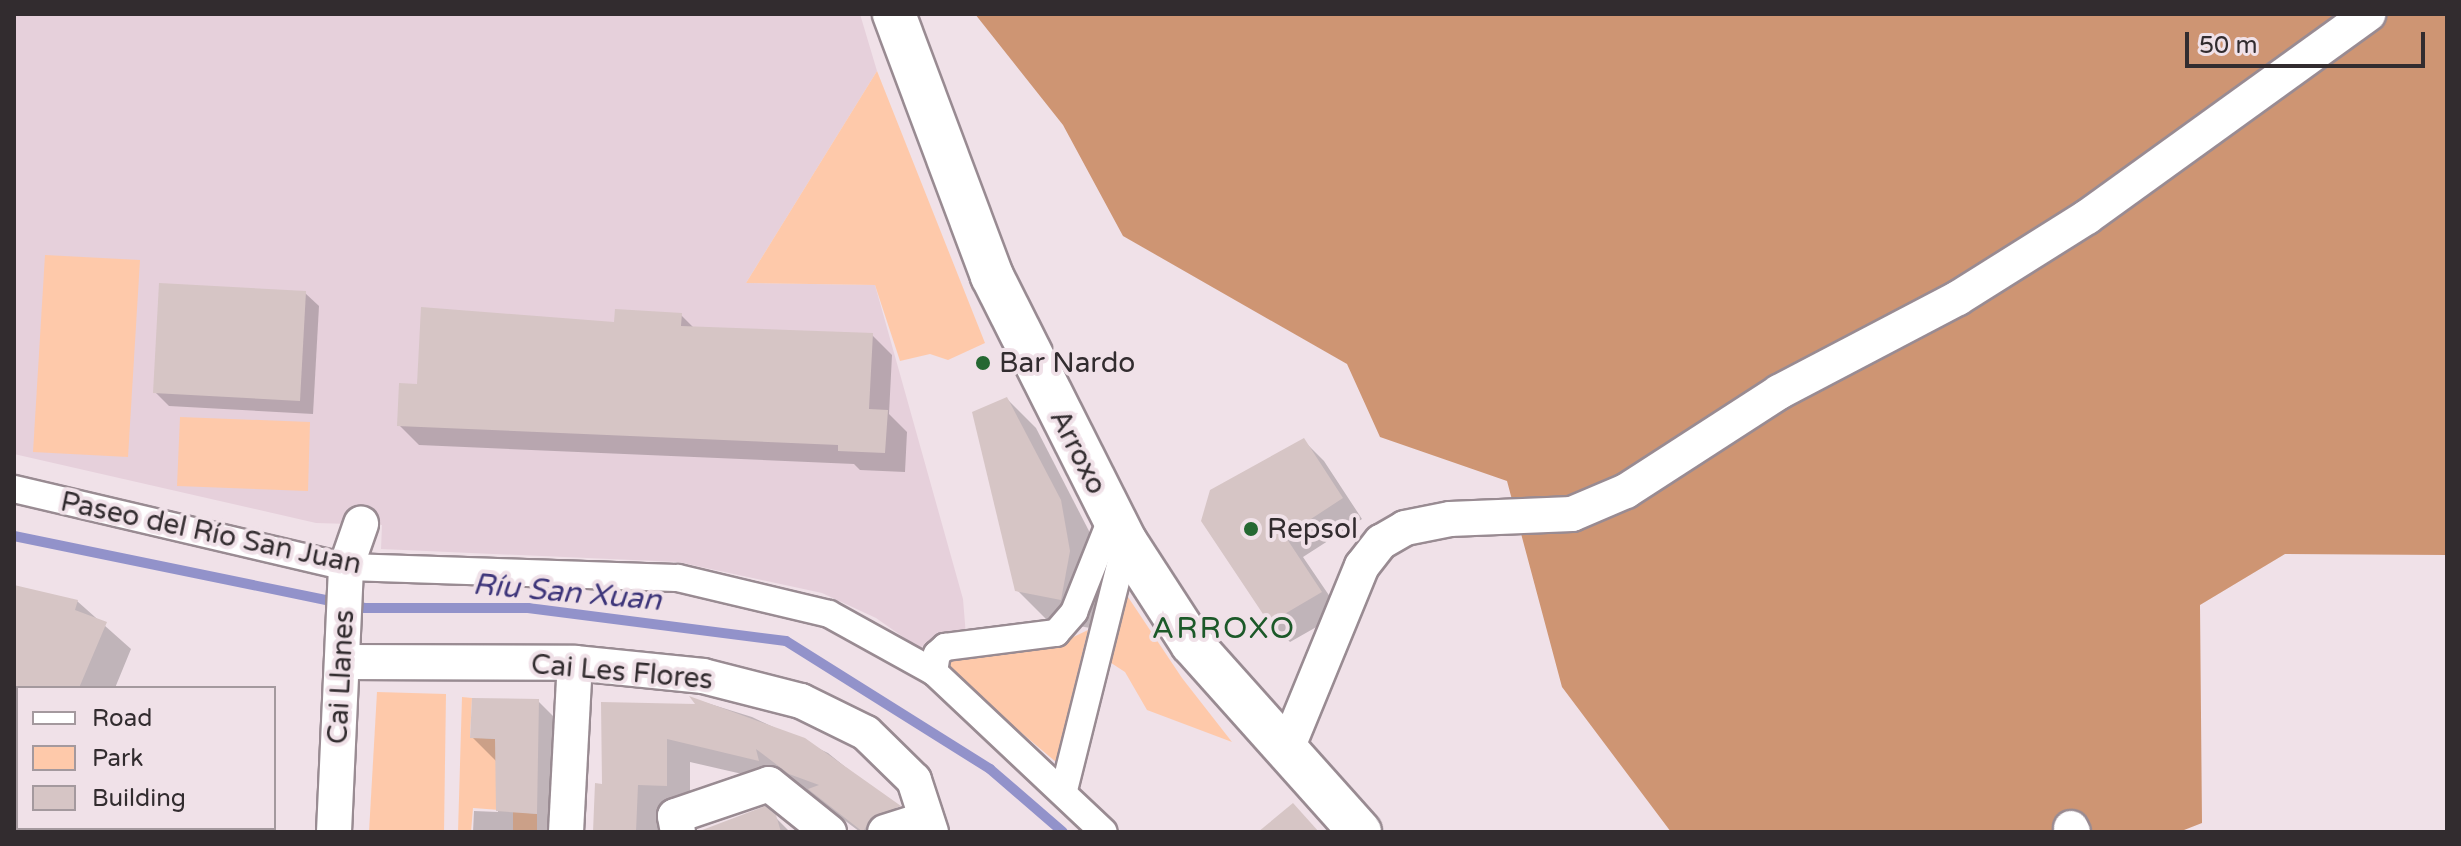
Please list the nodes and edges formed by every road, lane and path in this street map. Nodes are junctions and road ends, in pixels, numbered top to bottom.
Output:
1 (2368, 14) edge
2 (903, 21) edge
3 (14, 489) edge
4 (361, 524) dead end
5 (1119, 530) junction
6 (346, 567) junction
7 (342, 662) junction
8 (575, 663) junction
9 (934, 672) junction
10 (1286, 751) junction
11 (1064, 790) junction
12 (928, 825) edge
13 (334, 832) edge
14 (566, 832) edge
15 (678, 832) edge
16 (829, 832) edge
17 (885, 832) edge
18 (1104, 832) edge
19 (1360, 832) edge

1 - 10 street
2 - 5 street, Arroxo
3 - 6 street, Paseo del Río San Juan
4 - 6 street, Cai Llanes
5 - 9 street
5 - 10 street, Arroxo
5 - 11 street
6 - 7 street, Cai Llanes
6 - 9 street, Paseo del Río San Juan
7 - 8 street, Cai Les Flores
7 - 13 street, Cai Llanes
8 - 12 street, Cai Les Flores
8 - 14 street
9 - 11 street, Paseo del Río San Juan
10 - 19 street, Arroxo
11 - 18 street, Paseo del Río San Juan
12 - 17 street
15 - 16 street

